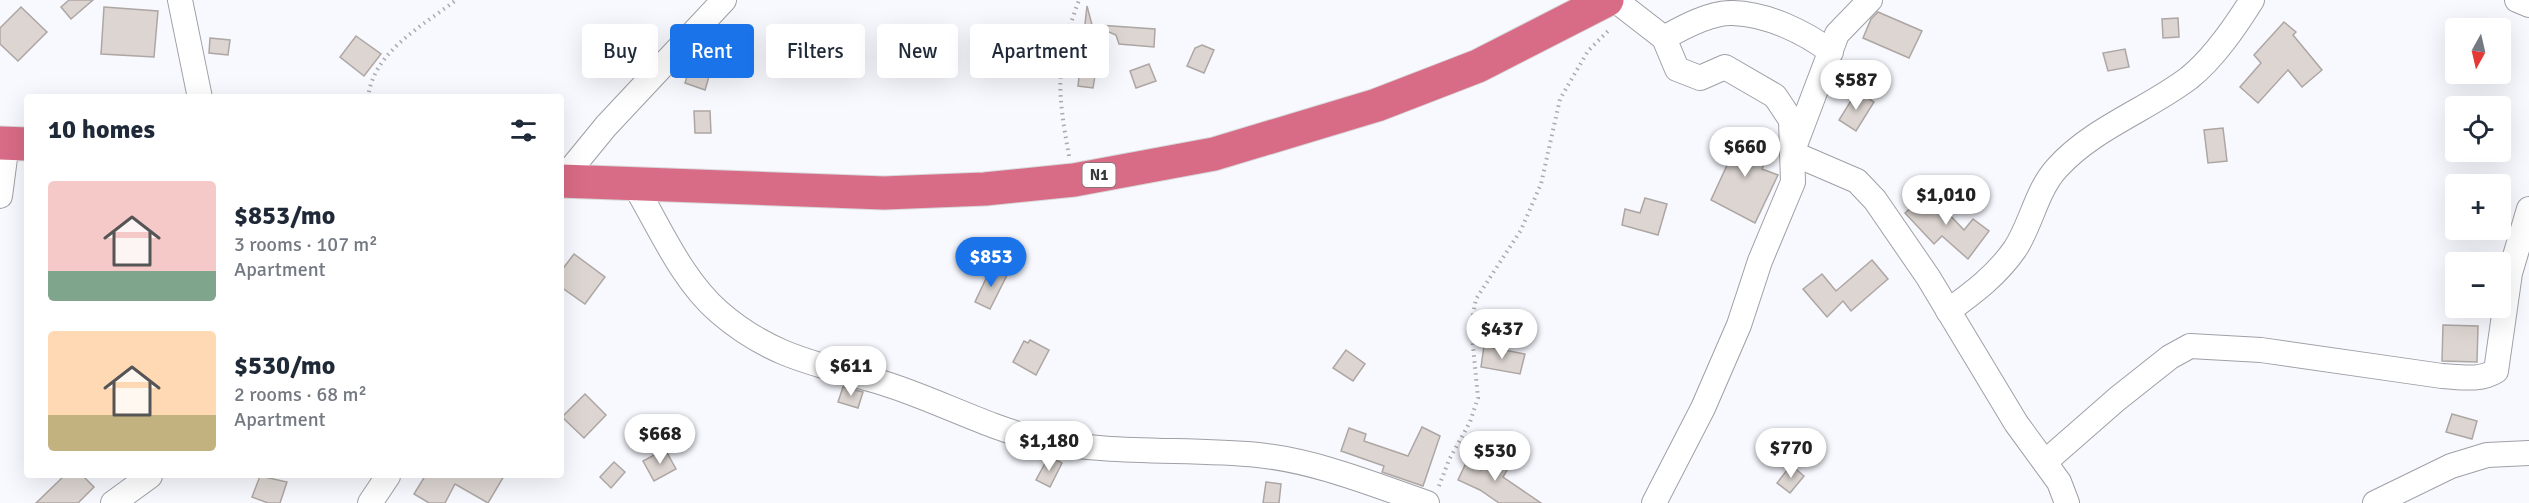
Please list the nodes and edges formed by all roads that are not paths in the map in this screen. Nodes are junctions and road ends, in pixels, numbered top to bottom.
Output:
1 (180, 0) edge
2 (724, 0) edge
3 (1870, 0) edge
4 (2252, 0) edge
5 (2517, 0) edge
6 (1617, 4) edge
7 (2529, 6) edge
8 (1664, 38) junction
9 (1831, 52) junction
10 (199, 94) edge
11 (11, 144) edge
12 (1792, 153) junction
13 (564, 177) edge
14 (564, 181) edge
15 (634, 184) junction
16 (0, 196) edge
17 (2529, 209) edge
18 (1948, 311) junction
19 (2529, 453) edge
20 (2045, 462) junction
21 (147, 478) edge
22 (1432, 498) edge
23 (113, 503) edge
24 (1654, 503) edge
25 (2067, 503) edge
26 (2375, 503) edge

1 - 10 street
2 - 13 street
3 - 9 street
4 - 18 street
5 - 7 street
6 - 8 street
6 - 15 highway, N1
8 - 9 street
8 - 12 street
9 - 12 street
11 - 16 street
12 - 18 street
12 - 24 street
14 - 15 highway, N1
15 - 22 street
17 - 20 street
18 - 20 street
19 - 26 street
20 - 25 street
21 - 23 street

